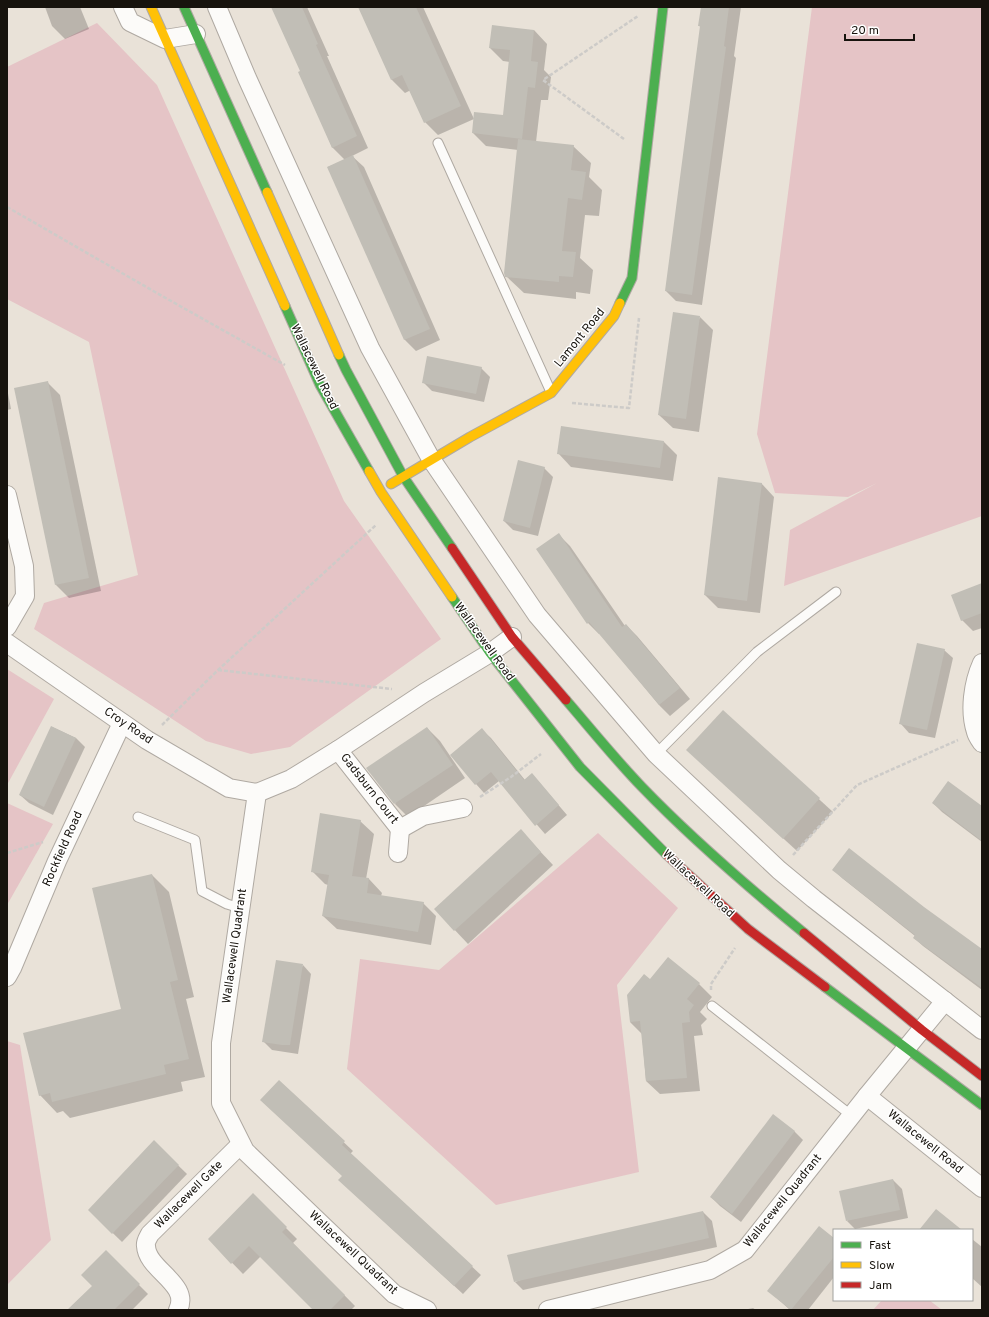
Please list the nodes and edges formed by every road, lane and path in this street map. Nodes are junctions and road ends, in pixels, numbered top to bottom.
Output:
1 (123, 7) edge
2 (151, 7) edge
3 (184, 7) edge
4 (217, 7) edge
5 (663, 7) edge
6 (639, 16) dead end
7 (196, 34) junction
8 (165, 39) junction
9 (438, 142) dead end
10 (646, 156) junction
11 (7, 207) edge
12 (640, 314) dead end
13 (286, 365) dead end
14 (551, 393) junction
15 (431, 459) junction
16 (403, 476) junction
17 (381, 492) junction
18 (7, 495) edge
19 (393, 510) junction
20 (836, 592) dead end
21 (7, 627) edge
22 (512, 637) junction
23 (7, 644) edge
24 (490, 653) junction
25 (982, 663) edge
26 (218, 670) junction
27 (424, 693) junction
28 (122, 723) junction
29 (979, 738) edge
30 (147, 740) junction
31 (338, 750) junction
32 (656, 754) junction
33 (546, 759) dead end
34 (257, 793) junction
35 (463, 808) joint
36 (138, 817) dead end
37 (400, 829) junction
38 (69, 834) junction
39 (7, 853) edge
40 (398, 853) dead end
41 (779, 870) junction
42 (240, 908) junction
43 (748, 929) junction
44 (9, 970) edge
45 (945, 1001) junction
46 (712, 1006) joint
47 (922, 1030) junction
48 (982, 1030) edge
49 (906, 1048) junction
50 (982, 1076) edge
51 (867, 1096) junction
52 (982, 1105) edge
53 (852, 1116) junction
54 (241, 1144) junction
55 (982, 1188) edge
56 (178, 1310) edge
57 (427, 1310) edge
58 (548, 1310) edge

1 - 8 street
2 - 8 street, Wallacewell Road
3 - 7 street
4 - 15 street
5 - 10 street, Lamont Road
6 - 10 path
7 - 8 street
7 - 16 street
8 - 17 street, Wallacewell Road
9 - 14 lane
10 - 14 street, Lamont Road
11 - 13 path
12 - 14 path
14 - 15 street, Lamont Road
15 - 16 street, Lamont Road
15 - 32 street
16 - 17 street, Lamont Road
16 - 22 street
17 - 19 street, Wallacewell Road
18 - 21 street
19 - 24 street, Wallacewell Road
19 - 26 path
20 - 32 lane
22 - 24 street
22 - 47 street
23 - 28 street, Croy Road
24 - 27 street
24 - 43 street, Wallacewell Road
25 - 29 street
26 - 27 path
26 - 30 path
27 - 31 street
28 - 30 street, Croy Road
28 - 38 street, Rockfield Road
29 - 41 path
30 - 34 street, Croy Road
31 - 34 street
31 - 37 street, Gadsburn Court
32 - 41 street
33 - 35 path
34 - 42 street, Wallacewell Quadrant
35 - 37 street, Gadsburn Court
36 - 42 lane
37 - 40 street, Gadsburn Court
38 - 39 path
38 - 44 street, Rockfield Road
41 - 45 street
42 - 54 street, Wallacewell Quadrant
43 - 46 path
43 - 49 street, Wallacewell Road
45 - 47 street
45 - 48 street
46 - 53 lane
47 - 49 street, Wallacewell Quadrant
47 - 50 street
49 - 51 street, Wallacewell Quadrant
49 - 52 street, Wallacewell Road
51 - 53 street, Wallacewell Quadrant
51 - 55 street, Wallacewell Road
53 - 58 street, Wallacewell Quadrant
54 - 56 street, Wallacewell Gate
54 - 57 street, Wallacewell Quadrant

